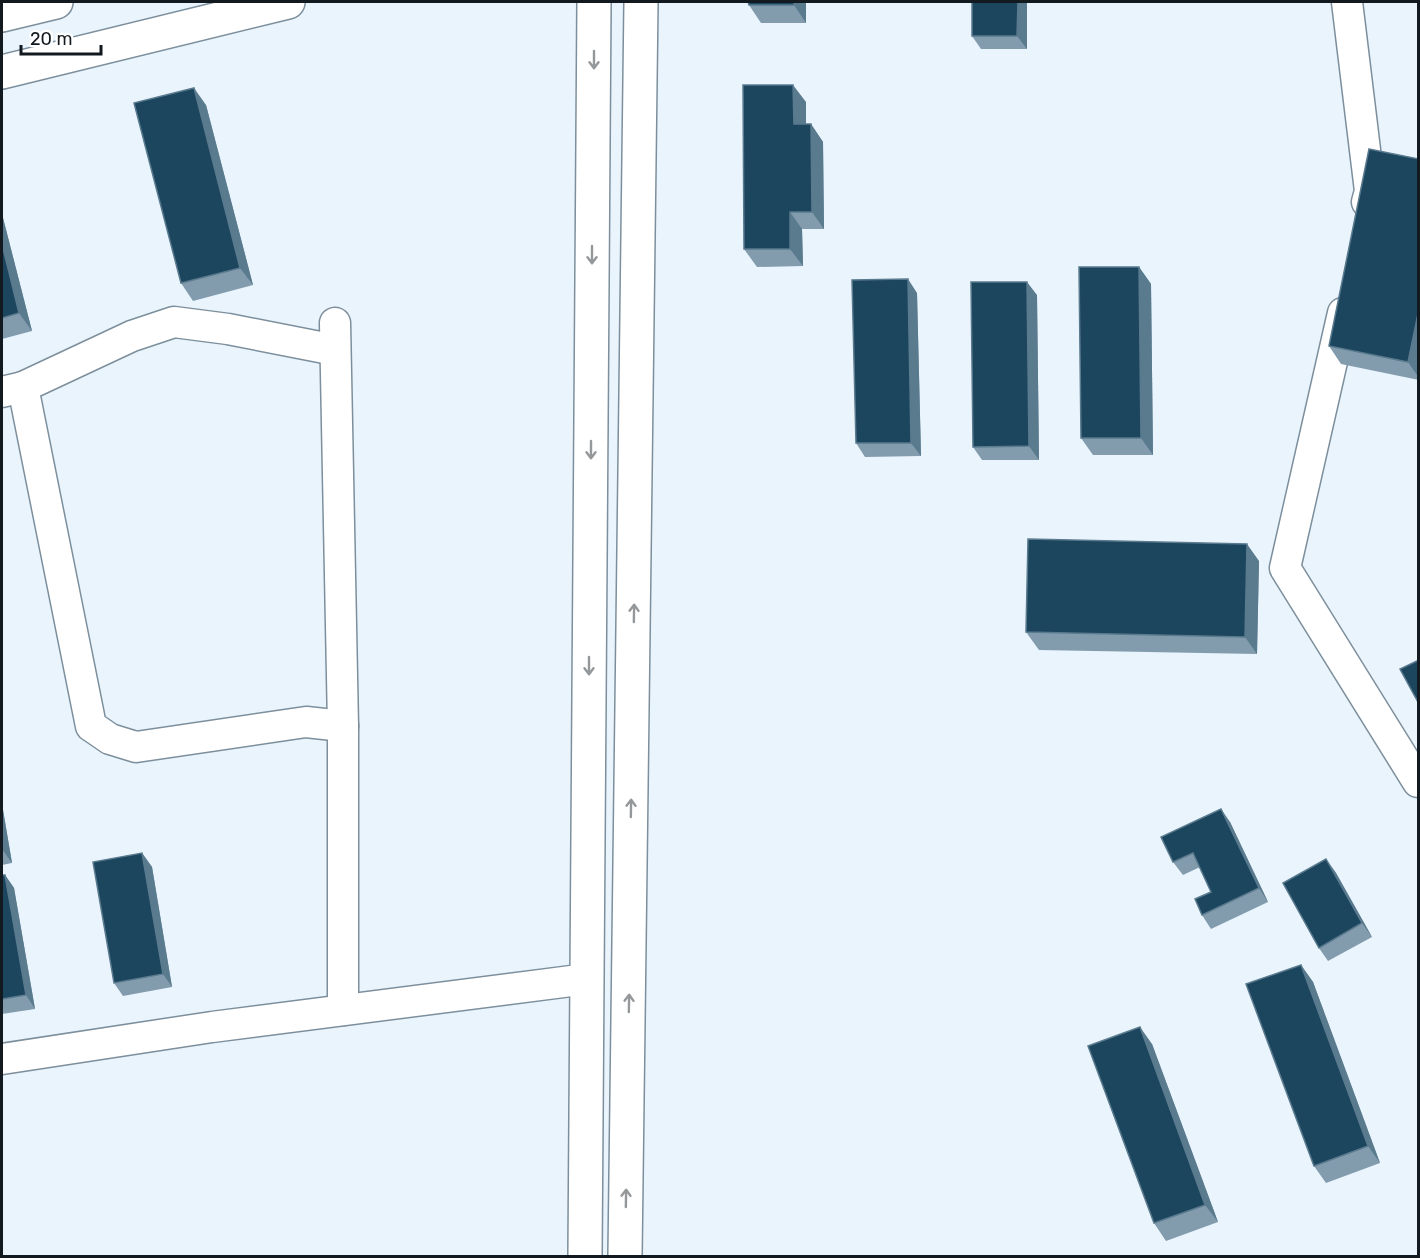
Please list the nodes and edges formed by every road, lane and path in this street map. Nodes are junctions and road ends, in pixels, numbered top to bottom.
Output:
1 (56, 2) edge
2 (288, 2) edge
3 (594, 2) edge
4 (641, 2) edge
5 (1347, 2) edge
6 (2, 15) edge
7 (2, 72) edge
8 (1362, 225) edge
9 (1350, 283) edge
10 (12, 390) edge
11 (343, 726) junction
12 (1419, 782) edge
13 (587, 979) junction
14 (344, 1010) junction
15 (2, 1059) edge
16 (585, 1257) edge
17 (626, 1257) edge

1 - 6 main road
2 - 7 main road
3 -> 13 main road
17 -> 4 main road
5 - 8 street
9 - 12 street
10 - 11 street
10 - 11 street
11 - 14 street
13 - 14 street
13 - 16 main road
14 - 15 street

